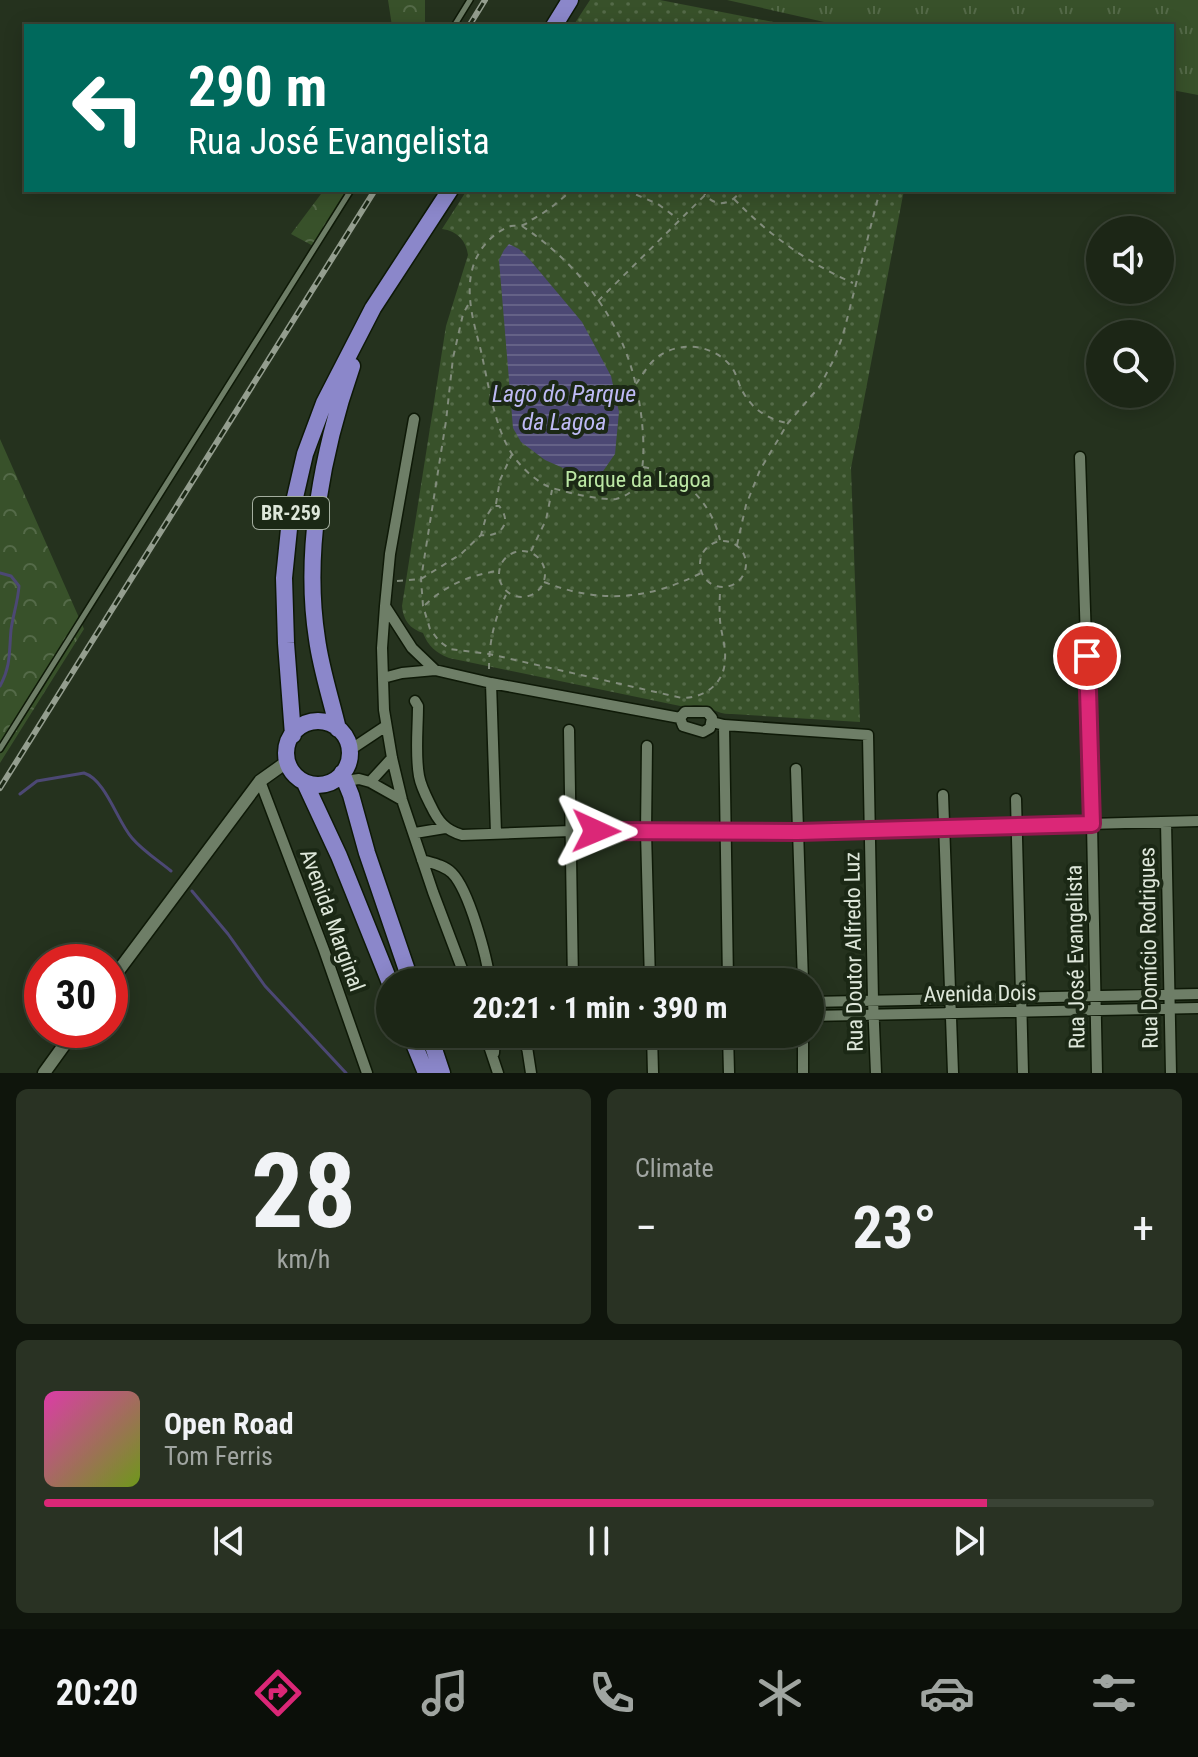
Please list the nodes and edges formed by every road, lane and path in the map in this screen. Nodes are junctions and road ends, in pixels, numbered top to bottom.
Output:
1 (470, 0) edge
2 (570, 0) edge
3 (455, 24) edge
4 (555, 24) edge
5 (350, 192) edge
6 (449, 192) edge
7 (570, 192) edge
8 (630, 192) edge
9 (703, 192) edge
10 (739, 192) edge
11 (879, 192) edge
12 (705, 195) junction
13 (734, 199) junction
14 (679, 220) junction
15 (522, 226) junction
16 (856, 284) junction
17 (598, 301) junction
18 (469, 304) junction
19 (373, 308) junction
20 (636, 384) junction
21 (414, 419) dead end
22 (788, 423) junction
23 (512, 454) junction
24 (1080, 457) dead end
25 (642, 467) junction
26 (553, 489) junction
27 (496, 505) junction
28 (481, 535) junction
29 (720, 541) junction
30 (737, 545) junction
31 (531, 552) junction
32 (499, 571) junction
33 (701, 573) junction
34 (421, 579) junction
35 (388, 582) junction
36 (544, 582) junction
37 (720, 588) junction
38 (507, 593) junction
39 (385, 606) junction
40 (423, 606) junction
41 (489, 654) junction
42 (435, 670) junction
43 (383, 678) junction
44 (491, 683) junction
45 (415, 701) dead end
46 (680, 718) junction
47 (712, 722) junction
48 (724, 725) junction
49 (386, 726) junction
50 (338, 729) junction
51 (569, 730) dead end
52 (293, 735) junction
53 (647, 746) dead end
54 (0, 749) edge
55 (350, 750) junction
56 (392, 758) junction
57 (288, 761) junction
58 (796, 769) dead end
59 (344, 777) junction
60 (260, 781) junction
61 (370, 782) junction
62 (305, 783) junction
63 (943, 795) dead end
64 (1016, 799) dead end
65 (402, 800) junction
66 (1198, 821) edge
67 (1166, 822) junction
68 (1092, 824) junction
69 (1016, 826) junction
70 (944, 827) junction
71 (445, 828) junction
72 (870, 829) junction
73 (571, 831) junction
74 (646, 832) junction
75 (725, 832) junction
76 (798, 832) junction
77 (415, 833) junction
78 (496, 833) junction
79 (422, 860) junction
80 (128, 958) edge
81 (384, 968) edge
82 (406, 968) edge
83 (462, 968) edge
84 (486, 968) edge
85 (573, 968) edge
86 (650, 968) edge
87 (728, 968) edge
88 (803, 968) edge
89 (1198, 994) edge
90 (1169, 995) junction
91 (1095, 996) junction
92 (1021, 998) junction
93 (951, 999) junction
94 (873, 1000) junction
95 (824, 1002) edge
96 (1198, 1008) edge
97 (1169, 1009) junction
98 (1095, 1010) junction
99 (1021, 1012) junction
100 (951, 1013) junction
101 (873, 1015) junction
102 (824, 1016) edge
103 (62, 1048) edge
104 (416, 1048) edge
105 (434, 1048) edge
106 (490, 1048) edge
107 (494, 1048) edge
108 (652, 1048) edge
109 (728, 1048) edge
110 (803, 1048) edge
111 (527, 1049) edge
112 (494, 1059) junction
113 (44, 1073) edge
114 (367, 1073) edge
115 (426, 1073) edge
116 (442, 1073) edge
117 (498, 1073) edge
118 (531, 1073) edge
119 (653, 1073) edge
120 (729, 1073) edge
121 (803, 1073) edge
122 (876, 1073) edge
123 (953, 1073) edge
124 (1023, 1073) edge
125 (1097, 1073) edge
126 (1171, 1073) edge

1 - 3 lane
2 - 4 highway
5 - 54 lane
6 - 19 highway, BR-259
7 - 15 path
8 - 14 path
9 - 12 path
10 - 13 path
11 - 16 path
12 - 13 path
12 - 14 path
13 - 16 path
14 - 17 path
15 - 17 path
15 - 18 path
16 - 22 path
17 - 20 path
18 - 23 path
18 - 34 path
19 - 50 highway, BR-259
19 - 52 highway, BR-259
20 - 22 path
20 - 25 path
21 - 35 street
22 - 30 path
23 - 26 path
23 - 27 path
24 - 68 street, Rua José Evangelista
25 - 26 path
25 - 29 path
26 - 31 path
27 - 28 path
27 - 28 path
28 - 34 path
29 - 30 path
29 - 33 path
30 - 37 path
31 - 32 path
31 - 36 path
32 - 38 path
32 - 40 path
33 - 36 path
33 - 37 path
34 - 35 path
34 - 40 path
35 - 39 street
36 - 38 path
37 - 41 path
38 - 41 path
39 - 42 street
39 - 43 street
40 - 41 path
41 - 44 path
42 - 43 street
42 - 44 street
43 - 49 street
44 - 46 street
44 - 78 street
45 - 71 street
46 - 47 street
46 - 47 street
47 - 48 street
48 - 72 street, Rua Doutor Alfredo Luz
48 - 75 street
49 - 55 street
49 - 56 street
50 - 52 highway
50 - 55 highway
51 - 73 street
52 - 57 highway
53 - 74 street
55 - 59 highway
56 - 61 street
56 - 65 street
57 - 60 street
57 - 62 highway
58 - 76 street
59 - 61 street
59 - 62 highway
59 - 82 highway
60 - 80 street
60 - 114 street, Avenida Marginal
61 - 65 street
62 - 81 highway
63 - 70 street
64 - 69 street
65 - 77 street
66 - 67 street
67 - 68 street
67 - 90 street, Rua Domício Rodrigues
68 - 69 street
68 - 91 street, Rua José Evangelista
69 - 70 street
69 - 92 street
70 - 72 street
70 - 93 street
71 - 77 street
71 - 78 street
72 - 76 street
72 - 94 street, Rua Doutor Alfredo Luz
73 - 74 street
73 - 78 street
73 - 85 street
74 - 75 street
74 - 86 street
75 - 76 street
75 - 87 street
76 - 88 street
77 - 79 street
79 - 83 street
79 - 84 street
89 - 90 street, Avenida Dois
90 - 91 street, Avenida Dois
90 - 97 street, Rua Domício Rodrigues
91 - 92 street, Avenida Dois
91 - 98 street, Rua José Evangelista
92 - 93 street, Avenida Dois
92 - 99 street
93 - 94 street, Avenida Dois
93 - 100 street
94 - 95 street, Avenida Dois
94 - 101 street, Rua Doutor Alfredo Luz
96 - 97 street, Avenida Dois
97 - 98 street, Avenida Dois
97 - 126 street, Rua Domício Rodrigues
98 - 99 street, Avenida Dois
98 - 125 street, Rua José Evangelista
99 - 100 street, Avenida Dois
99 - 124 street
100 - 101 street, Avenida Dois
100 - 123 street
101 - 102 street, Avenida Dois
101 - 122 street, Rua Doutor Alfredo Luz
103 - 113 street
104 - 115 highway
105 - 116 highway
106 - 112 street
107 - 112 street
108 - 119 street
109 - 120 street
110 - 121 street
111 - 118 street
112 - 117 street

